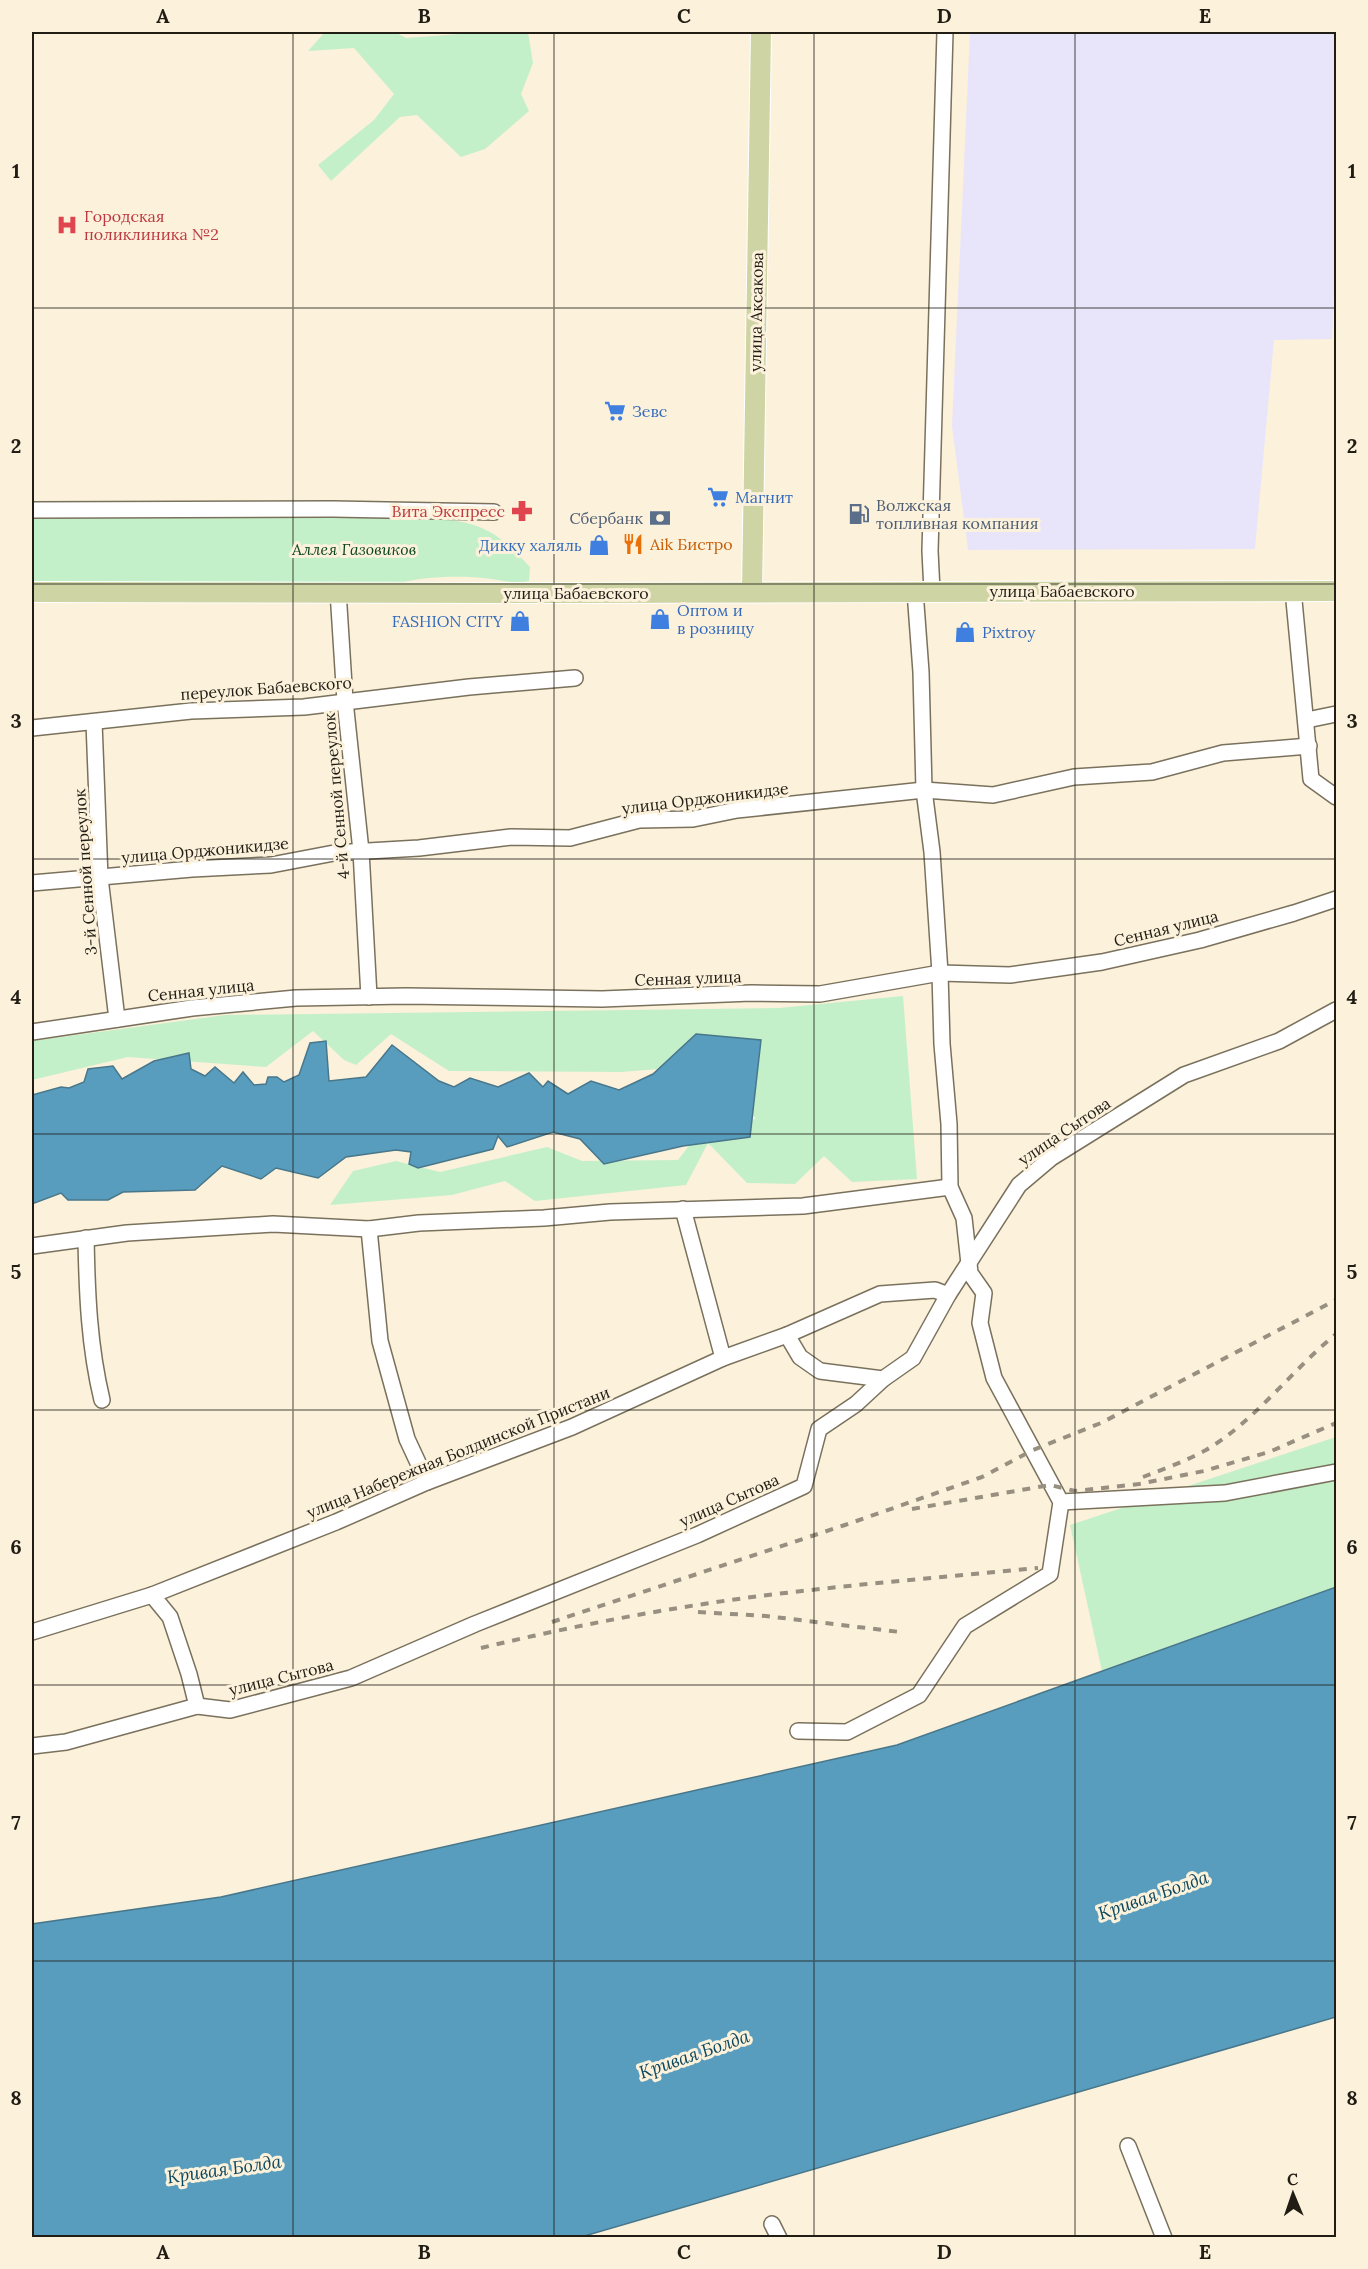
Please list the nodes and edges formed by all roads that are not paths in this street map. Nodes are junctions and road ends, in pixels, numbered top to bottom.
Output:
1 (761, 32) edge
2 (945, 32) edge
3 (32, 510) edge
4 (494, 512) dead end
5 (1293, 590) junction
6 (339, 591) junction
7 (923, 591) junction
8 (1336, 591) edge
9 (32, 592) edge
10 (752, 592) junction
11 (575, 678) dead end
12 (345, 702) junction
13 (1336, 714) edge
14 (1307, 720) junction
15 (94, 723) junction
16 (32, 728) edge
17 (1309, 747) junction
18 (924, 790) junction
19 (1336, 797) edge
20 (361, 851) junction
21 (100, 878) junction
22 (32, 883) edge
23 (1336, 899) edge
24 (940, 973) junction
25 (369, 997) junction
26 (1336, 1010) edge
27 (117, 1019) junction
28 (32, 1032) edge
29 (950, 1187) junction
30 (683, 1209) junction
31 (369, 1229) junction
32 (86, 1238) junction
33 (32, 1246) edge
34 (968, 1265) junction
35 (948, 1295) junction
36 (787, 1335) junction
37 (723, 1358) junction
38 (883, 1379) junction
39 (102, 1400) dead end
40 (1336, 1472) edge
41 (427, 1482) junction
42 (1061, 1502) junction
43 (152, 1595) junction
44 (32, 1632) edge
45 (197, 1706) junction
46 (798, 1731) dead end
47 (32, 1746) edge
48 (1128, 2146) dead end
49 (1164, 2238) edge

1 - 10 main road, улица Аксакова
2 - 7 street
3 - 4 street
5 - 7 main road, улица Бабаевского
5 - 8 main road, улица Бабаевского
5 - 14 street
6 - 9 main road, улица Бабаевского
6 - 10 main road, улица Бабаевского
6 - 12 street, 4-й Сенной переулок
7 - 10 main road, улица Бабаевского
7 - 18 street
11 - 12 street, переулок Бабаевского
12 - 15 street, переулок Бабаевского
12 - 20 street, 4-й Сенной переулок
13 - 14 street
14 - 17 street
15 - 16 street, переулок Бабаевского
15 - 21 street, 3-й Сенной переулок
17 - 18 street, улица Орджоникидзе
17 - 19 street
18 - 20 street, улица Орджоникидзе
18 - 24 street
20 - 21 street, улица Орджоникидзе
20 - 25 street, 4-й Сенной переулок
21 - 22 street, улица Орджоникидзе
21 - 27 street, 3-й Сенной переулок
23 - 24 street, Сенная улица
24 - 25 street, Сенная улица
24 - 29 street
25 - 27 street, Сенная улица
26 - 34 street, улица Сытова
27 - 28 street, Сенная улица
29 - 30 street
29 - 34 street
30 - 31 street
30 - 37 street
31 - 32 street
31 - 41 street
32 - 33 street
32 - 39 street
34 - 35 street, улица Сытова
34 - 42 street
35 - 36 street, улица Набережная Болдинской Пристани
35 - 38 street, улица Сытова
36 - 37 street, улица Набережная Болдинской Пристани
36 - 38 street
37 - 41 street, улица Набережная Болдинской Пристани
38 - 45 street, улица Сытова
40 - 42 street
41 - 43 street, улица Набережная Болдинской Пристани
42 - 46 street
43 - 44 street, улица Набережная Болдинской Пристани
43 - 45 street
45 - 47 street, улица Сытова
48 - 49 street

